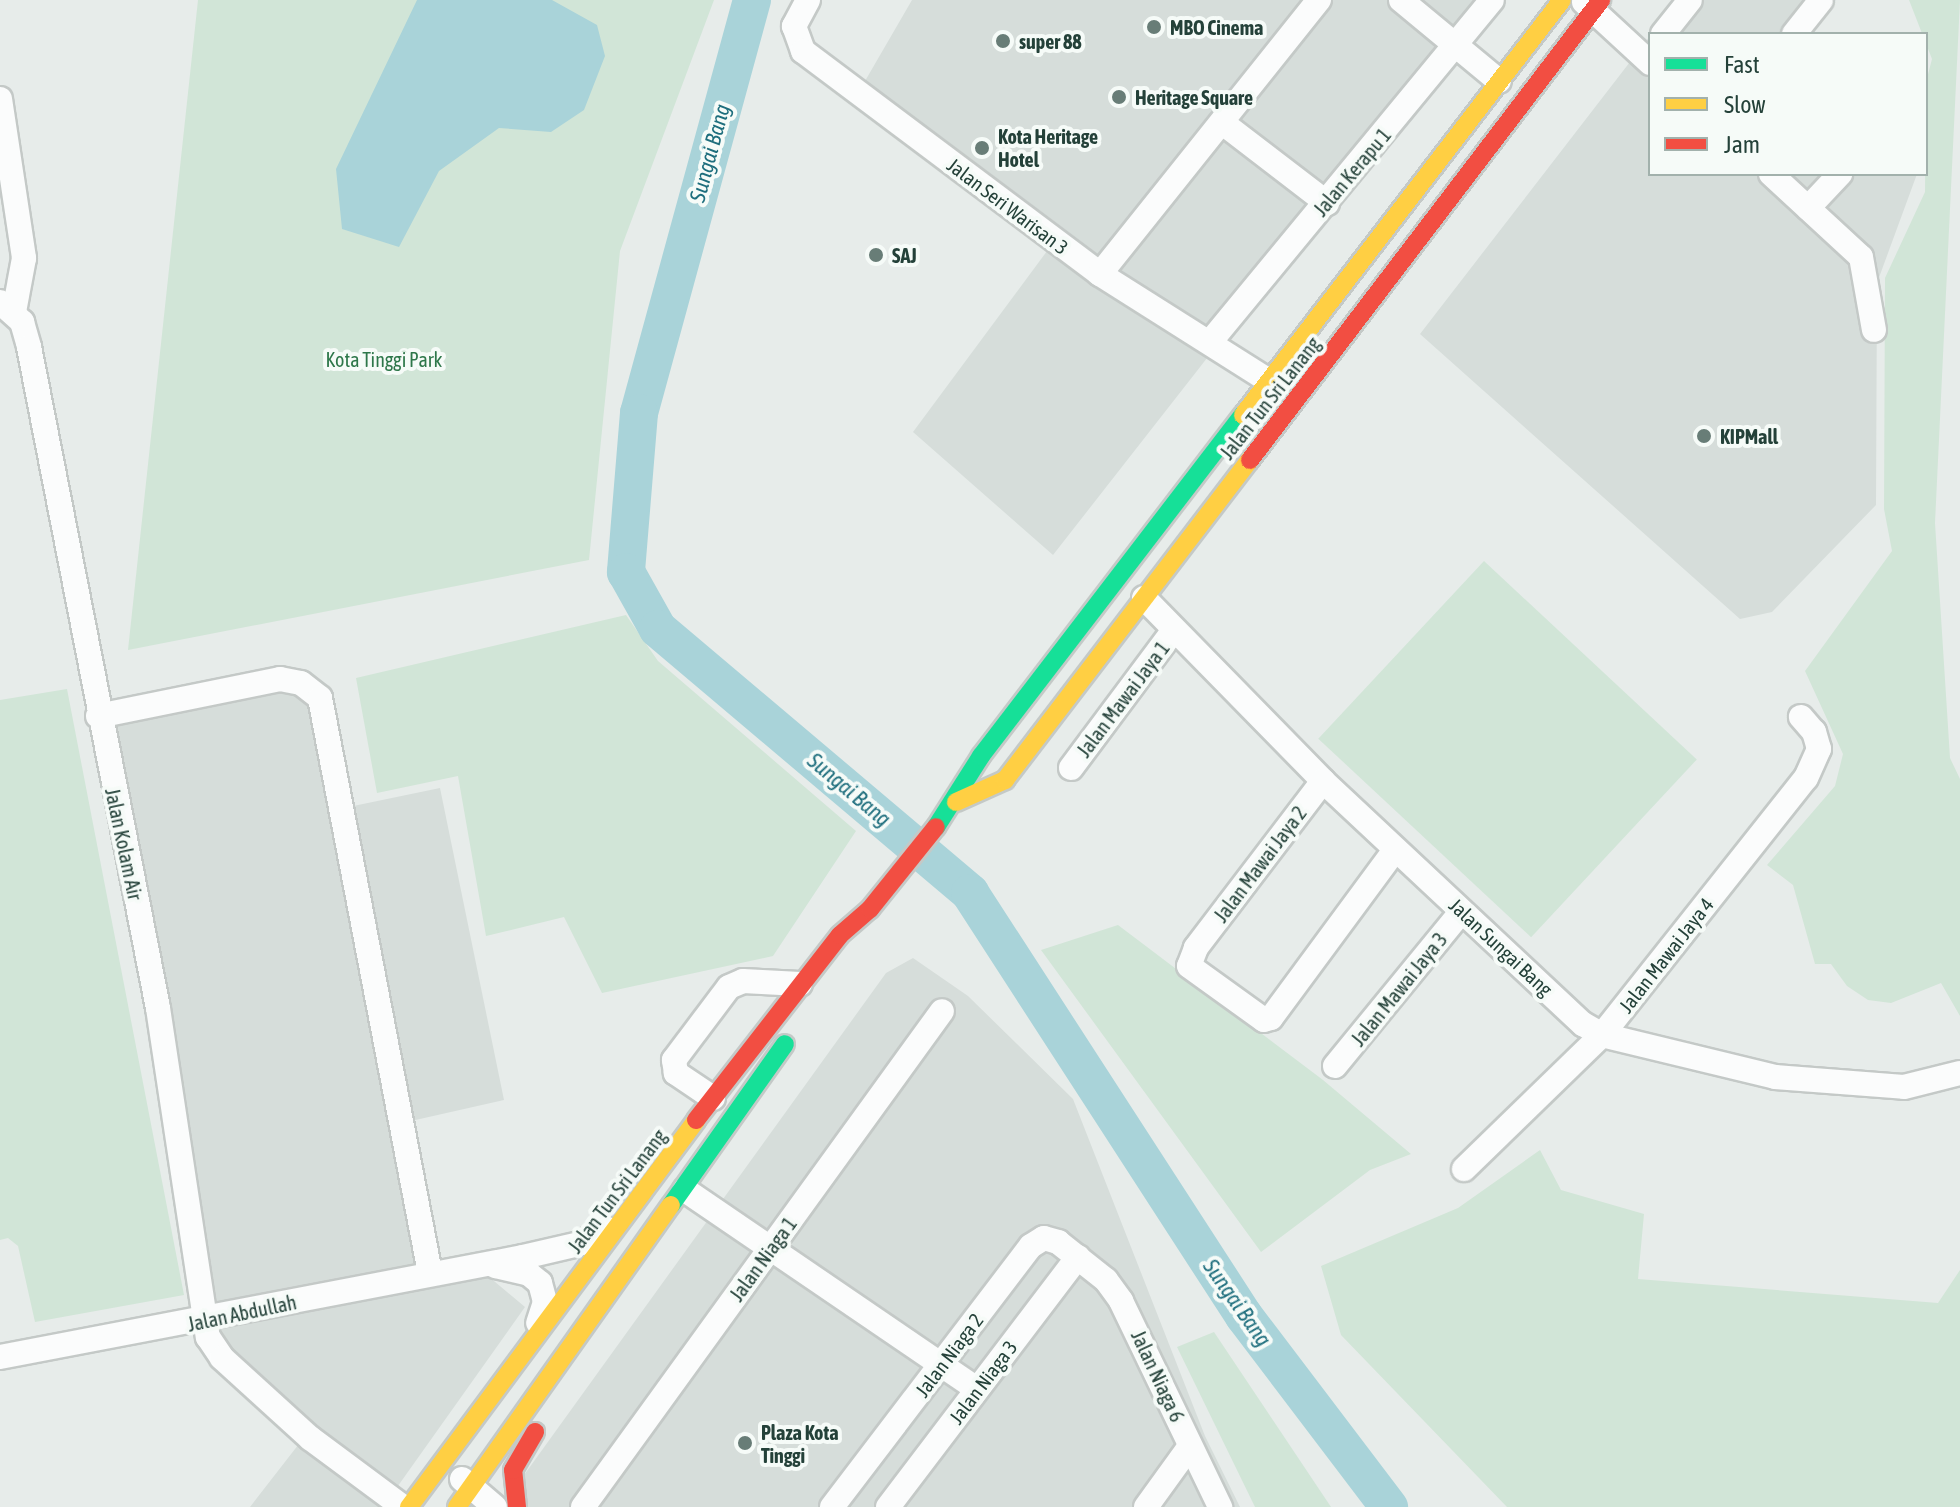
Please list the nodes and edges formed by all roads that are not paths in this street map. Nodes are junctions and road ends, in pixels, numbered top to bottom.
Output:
1 (808, 0) edge
2 (1319, 0) edge
3 (1401, 0) edge
4 (1492, 0) edge
5 (1562, 0) edge
6 (1690, 0) edge
7 (1821, 0) edge
8 (1592, 4) edge
9 (1665, 32) edge
10 (1796, 32) edge
11 (1458, 47) junction
12 (1648, 57) edge
13 (1499, 81) junction
14 (0, 99) edge
15 (1224, 124) junction
16 (1773, 176) edge
17 (1838, 176) edge
18 (1327, 203) junction
19 (1808, 208) junction
20 (1100, 274) junction
21 (7, 307) edge
22 (1874, 330) dead end
23 (1210, 342) junction
24 (1269, 381) junction
25 (1144, 598) junction
26 (1174, 630) junction
27 (98, 716) junction
28 (1801, 717) dead end
29 (1071, 768) dead end
30 (1323, 781) junction
31 (956, 802) junction
32 (1395, 850) junction
33 (1462, 911) junction
34 (810, 990) junction
35 (942, 1011) dead end
36 (794, 1032) dead end
37 (1602, 1035) junction
38 (1335, 1066) dead end
39 (1960, 1073) edge
40 (713, 1098) junction
41 (1464, 1169) dead end
42 (685, 1190) junction
43 (629, 1212) junction
44 (771, 1248) junction
45 (1078, 1257) junction
46 (483, 1263) junction
47 (430, 1273) junction
48 (606, 1301) junction
49 (203, 1321) junction
50 (522, 1353) junction
51 (0, 1357) edge
52 (942, 1364) junction
53 (977, 1389) junction
54 (1190, 1446) junction
55 (434, 1472) junction
56 (462, 1502) edge
57 (406, 1507) edge
58 (495, 1507) edge
59 (517, 1507) edge
60 (583, 1507) edge
61 (832, 1507) edge
62 (888, 1507) edge
63 (1146, 1507) edge
64 (1220, 1507) edge

1 - 20 street, Jalan Seri Warisan 3
2 - 15 street
3 - 11 street
4 - 11 street, Jalan Kerapu 1
5 - 13 main road, Jalan Tun Sri Lanang
6 - 9 street
7 - 10 street
8 - 12 street
8 - 25 main road, Jalan Tun Sri Lanang
11 - 13 street
11 - 18 street, Jalan Kerapu 1
13 - 24 main road, Jalan Tun Sri Lanang
14 - 21 street, Jalan Kolam Air
15 - 18 street
15 - 20 street
16 - 19 street
17 - 19 street
18 - 23 street, Jalan Kerapu 1
19 - 22 street
20 - 23 street, Jalan Seri Warisan 3
21 - 27 street, Jalan Kolam Air
23 - 24 street, Jalan Seri Warisan 3
24 - 31 main road, Jalan Tun Sri Lanang
25 - 26 street, Jalan Sungai Bang
25 - 31 main road, Jalan Tun Sri Lanang
26 - 29 street, Jalan Mawai Jaya 1
26 - 30 street, Jalan Sungai Bang
27 - 47 street
27 - 49 street, Jalan Kolam Air
28 - 37 street, Jalan Mawai Jaya 4
30 - 32 street, Jalan Sungai Bang
30 - 32 street, Jalan Mawai Jaya 2
31 - 34 main road, Jalan Tun Sri Lanang
32 - 33 street, Jalan Sungai Bang
33 - 37 street, Jalan Sungai Bang
33 - 38 street, Jalan Mawai Jaya 3
34 - 40 main road, Jalan Tun Sri Lanang
34 - 40 street
35 - 44 street, Jalan Niaga 1
36 - 42 main road
37 - 39 street, Jalan Sungai Bang
37 - 41 street, Jalan Mawai Jaya 4
40 - 43 main road, Jalan Tun Sri Lanang
42 - 44 street
42 - 48 main road
43 - 46 street, Jalan Abdullah
43 - 50 main road, Jalan Tun Sri Lanang
44 - 52 street
44 - 60 street, Jalan Niaga 1
45 - 52 street, Jalan Niaga 2
45 - 53 street, Jalan Niaga 3
45 - 54 street, Jalan Niaga 6
46 - 47 street, Jalan Abdullah
46 - 50 street, Jalan Abdullah
47 - 49 street, Jalan Abdullah
48 - 56 main road
48 - 59 main road
49 - 51 street, Jalan Abdullah
49 - 57 street, Jalan Kolam Air
50 - 55 main road, Jalan Tun Sri Lanang
52 - 53 street
52 - 61 street, Jalan Niaga 2
53 - 62 street, Jalan Niaga 3
54 - 63 street
54 - 64 street, Jalan Niaga 6
55 - 56 street
55 - 57 main road, Jalan Tun Sri Lanang
56 - 58 street

